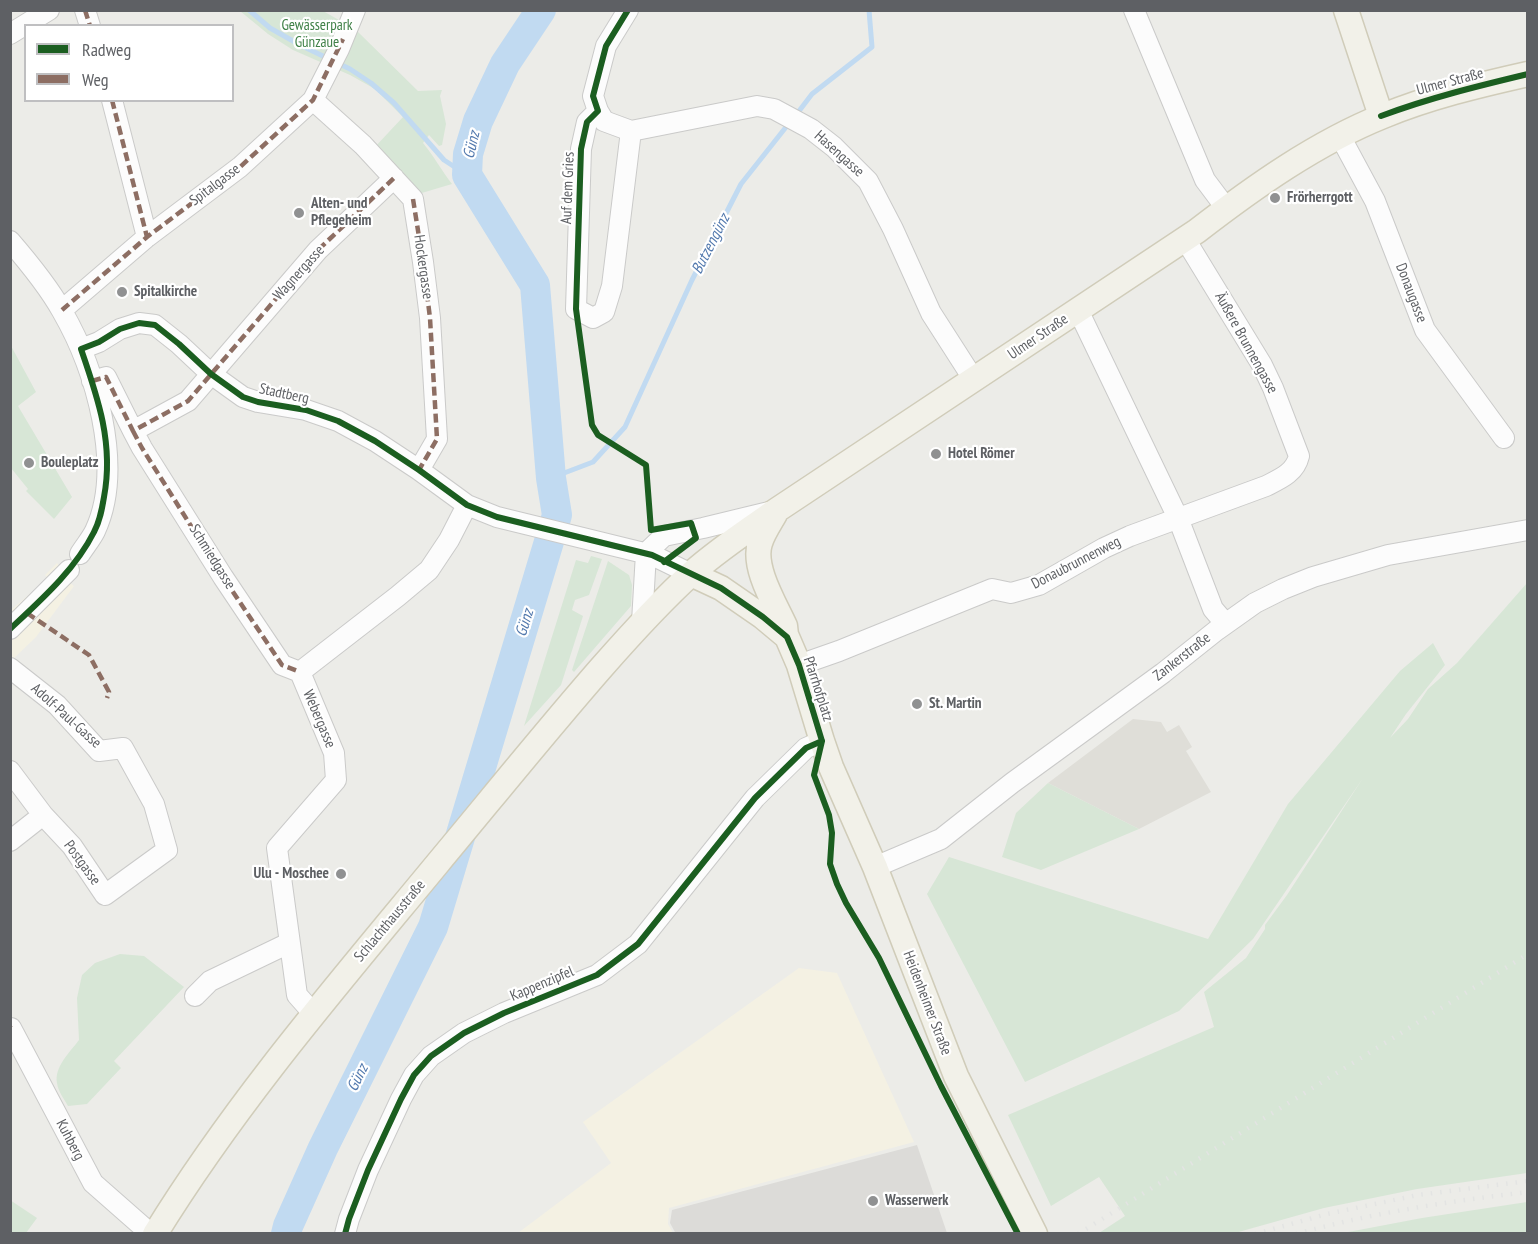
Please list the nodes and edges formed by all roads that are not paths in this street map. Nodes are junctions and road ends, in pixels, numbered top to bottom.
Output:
1 (49, 10) edge
2 (355, 10) edge
3 (628, 10) edge
4 (1134, 10) edge
5 (1346, 10) edge
6 (26, 24) edge
7 (24, 25) edge
8 (10, 34) edge
9 (1527, 74) edge
10 (313, 100) junction
11 (113, 102) edge
12 (598, 111) junction
13 (1381, 116) junction
14 (631, 131) junction
15 (1340, 136) junction
16 (394, 178) junction
17 (1226, 208) junction
18 (147, 237) junction
19 (1185, 239) junction
20 (10, 241) edge
21 (1078, 309) junction
22 (62, 310) junction
23 (81, 349) junction
24 (211, 374) junction
25 (974, 380) junction
26 (92, 381) junction
27 (133, 431) junction
28 (1504, 438) dead end
29 (419, 470) junction
30 (467, 505) junction
31 (777, 510) junction
32 (1178, 518) junction
33 (1527, 530) edge
34 (80, 554) dead end
35 (646, 554) junction
36 (67, 573) dead end
37 (691, 574) junction
38 (940, 611) joint
39 (642, 622) junction
40 (1225, 623) junction
41 (10, 629) edge
42 (787, 637) junction
43 (799, 664) junction
44 (10, 668) edge
45 (300, 672) junction
46 (822, 741) junction
47 (831, 767) joint
48 (10, 771) edge
49 (782, 772) joint
50 (43, 815) junction
51 (10, 841) edge
52 (167, 850) joint
53 (874, 867) junction
54 (289, 943) junction
55 (195, 996) dead end
56 (320, 1005) junction
57 (11, 1028) edge
58 (153, 1233) edge
59 (345, 1233) edge
60 (1035, 1233) edge

1 - 6 street
2 - 10 street, Spitalgasse
3 - 12 street
4 - 17 street
5 - 13 main road
7 - 8 street
9 - 13 main road, Ulmer Straße
10 - 16 street, Hockergasse
10 - 18 street, Spitalgasse
11 - 18 street
12 - 14 street
12 - 14 street, Auf dem Gries
13 - 15 main road, Ulmer Straße
14 - 25 street, Hasengasse
15 - 17 main road, Ulmer Straße
15 - 28 street, Donaugasse
16 - 24 street, Wagnergasse
16 - 29 street, Hockergasse
17 - 19 main road, Ulmer Straße
18 - 22 street, Spitalgasse
19 - 21 main road, Ulmer Straße
19 - 32 street, Äußere Brunnengasse
20 - 22 street
21 - 25 main road, Ulmer Straße
21 - 32 street
22 - 23 street
23 - 24 street, Stadtberg
23 - 26 street
24 - 27 street
24 - 29 street, Stadtberg
25 - 31 main road, Ulmer Straße
26 - 27 street
26 - 34 street
27 - 45 street, Schmiedgasse
29 - 30 street, Stadtberg
30 - 35 street, Stadtberg
30 - 45 street, Webergasse
31 - 35 street
31 - 37 main road, Ulmer Straße
31 - 42 main road
32 - 38 street, Donaubrunnenweg
32 - 40 street
33 - 40 street, Zankerstraße
35 - 37 street, Stadtberg
35 - 39 street
36 - 41 street
37 - 39 main road, Ulmer Straße
37 - 42 main road, Pfarrhofplatz
38 - 43 street, Pfarrhofplatz
39 - 56 main road, Schlachthausstraße
40 - 53 street, Zankerstraße
42 - 43 main road, Pfarrhofplatz
43 - 46 main road, Pfarrhofplatz
44 - 52 street, Adolf-Paul-Gasse
45 - 54 street, Webergasse
46 - 47 main road, Pfarrhofplatz
46 - 49 street, Pfarrhofplatz
47 - 53 main road, Heidenheimer Straße
48 - 50 street, Postgasse
49 - 59 street, Kappenzipfel
50 - 51 street
50 - 52 street, Postgasse
53 - 60 main road, Heidenheimer Straße
54 - 55 street
54 - 56 street, Webergasse
56 - 58 main road, Schlachthausstraße
57 - 58 street, Kuhberg

